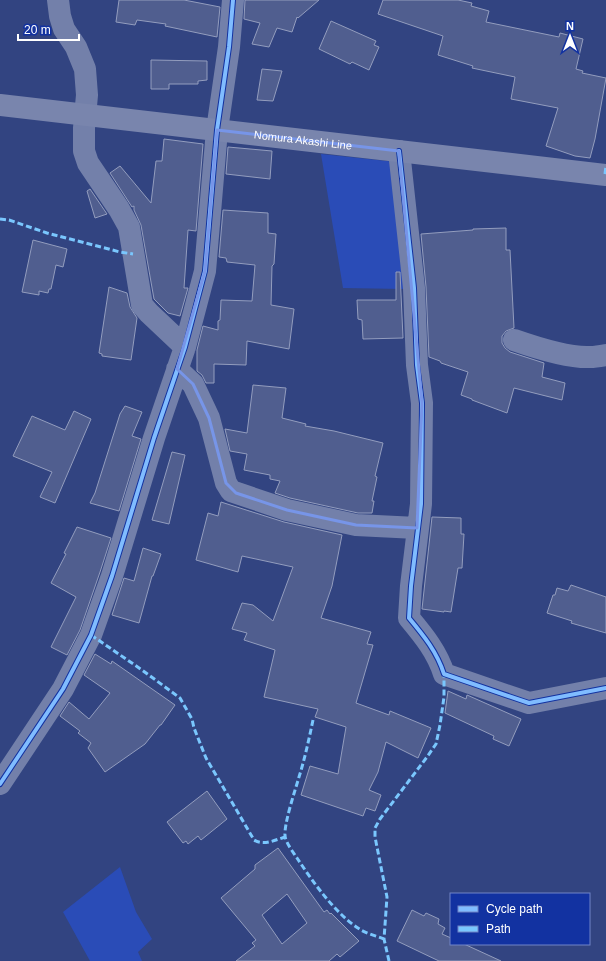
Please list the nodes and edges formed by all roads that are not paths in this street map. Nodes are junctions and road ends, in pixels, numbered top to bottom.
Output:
1 (58, 0) edge
2 (233, 0) edge
3 (0, 105) edge
4 (86, 115) junction
5 (217, 130) junction
6 (399, 151) junction
7 (606, 175) edge
8 (514, 340) dead end
9 (185, 347) junction
10 (606, 355) edge
11 (177, 369) junction
12 (417, 528) junction
13 (606, 688) edge
14 (0, 784) edge

1 - 4 street
2 - 5 street
3 - 4 main road, Nomura Akashi Line
4 - 5 main road, Nomura Akashi Line
4 - 9 street
5 - 6 main road, Nomura Akashi Line
5 - 9 street
6 - 7 main road, Nomura Akashi Line
6 - 12 street
8 - 10 street
9 - 11 street
11 - 12 street
11 - 14 street
12 - 13 street

